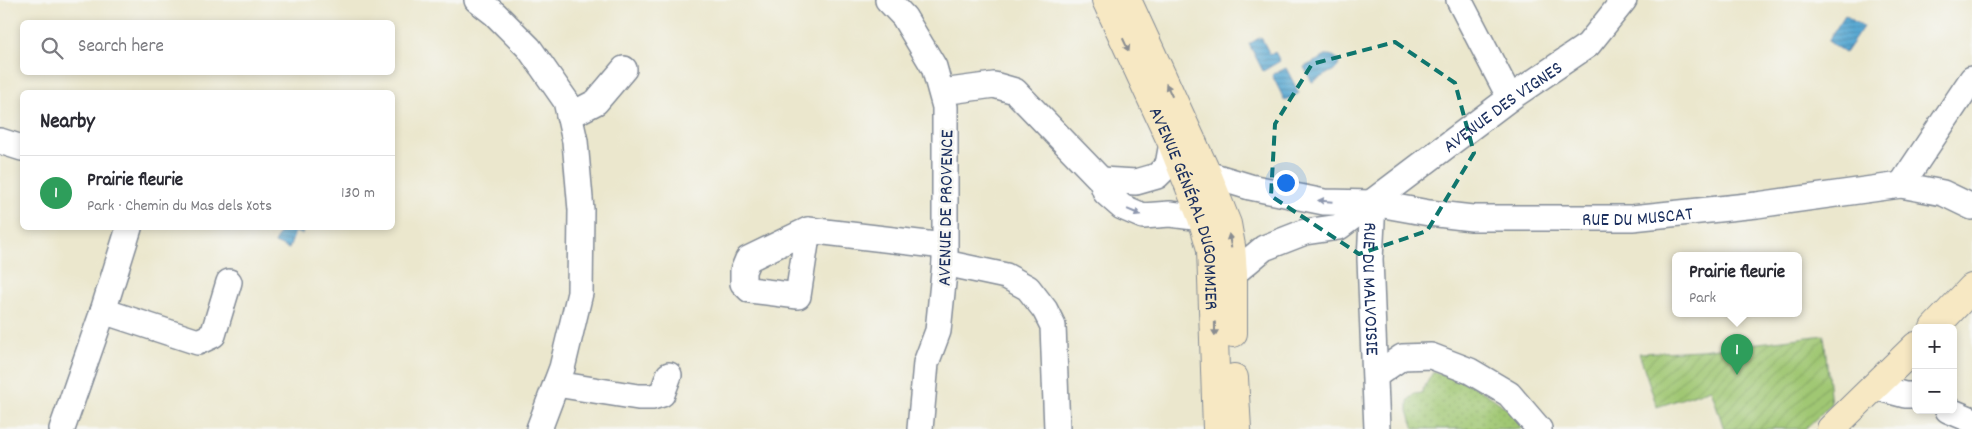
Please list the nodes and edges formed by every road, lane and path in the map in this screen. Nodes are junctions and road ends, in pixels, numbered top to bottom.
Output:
1 (477, 0) edge
2 (888, 0) edge
3 (1106, 0) edge
4 (1127, 0) edge
5 (1459, 0) edge
6 (1624, 0) edge
7 (624, 69) dead end
8 (1972, 79) edge
9 (942, 92) junction
10 (1510, 98) junction
11 (569, 116) junction
12 (0, 140) edge
13 (1172, 143) junction
14 (20, 147) edge
15 (1207, 174) junction
16 (1101, 180) junction
17 (1901, 185) junction
18 (1373, 202) junction
19 (1972, 207) edge
20 (1202, 218) junction
21 (128, 230) edge
22 (808, 230) dead end
23 (944, 255) junction
24 (1233, 274) junction
25 (229, 282) dead end
26 (1972, 288) edge
27 (104, 311) junction
28 (1938, 324) edge
29 (1912, 350) edge
30 (669, 375) dead end
31 (1376, 375) junction
32 (1884, 378) junction
33 (556, 384) junction
34 (1912, 386) edge
35 (1912, 395) edge
36 (1957, 414) edge
37 (1972, 420) edge
38 (62, 429) edge
39 (539, 429) edge
40 (920, 429) edge
41 (1057, 429) edge
42 (1217, 429) edge
43 (1237, 429) edge
44 (1377, 429) edge
45 (1539, 429) edge
46 (1831, 429) edge

1 - 11 street
2 - 9 street, AVENUE DE PROVENCE
3 -> 13 main road, AVENUE GÉNÉRAL DUGOMMIER
15 -> 4 main road, AVENUE GÉNÉRAL DUGOMMIER
5 - 10 street
6 - 10 street, AVENUE DES VIGNES
7 - 11 street
8 - 17 street
9 - 16 street
9 - 23 street, AVENUE DE PROVENCE
10 - 18 street, AVENUE DES VIGNES
11 - 33 street
12 - 14 street
13 - 16 street
13 - 20 main road, AVENUE GÉNÉRAL DUGOMMIER
18 -> 15 street
24 -> 15 main road, AVENUE GÉNÉRAL DUGOMMIER
16 -> 20 street
17 - 18 street, RUE DU MUSCAT
17 - 19 street, RUE DU MUSCAT
18 - 24 street, AVENUE DES VIGNES
18 - 31 street, RUE DU MALVOISIE
20 -> 42 main road, AVENUE GÉNÉRAL DUGOMMIER
21 - 27 street
22 - 23 street
23 - 40 street, AVENUE DE PROVENCE
23 - 41 street
24 - 43 main road, AVENUE GÉNÉRAL DUGOMMIER
25 - 27 street
26 - 28 main road
27 - 38 street
29 - 32 main road
30 - 33 street
31 - 44 street, RUE DU MALVOISIE
31 - 45 street, RUE DU MALVOISIE
32 - 34 street
32 - 35 street
32 - 46 main road
33 - 39 street
36 - 37 street

